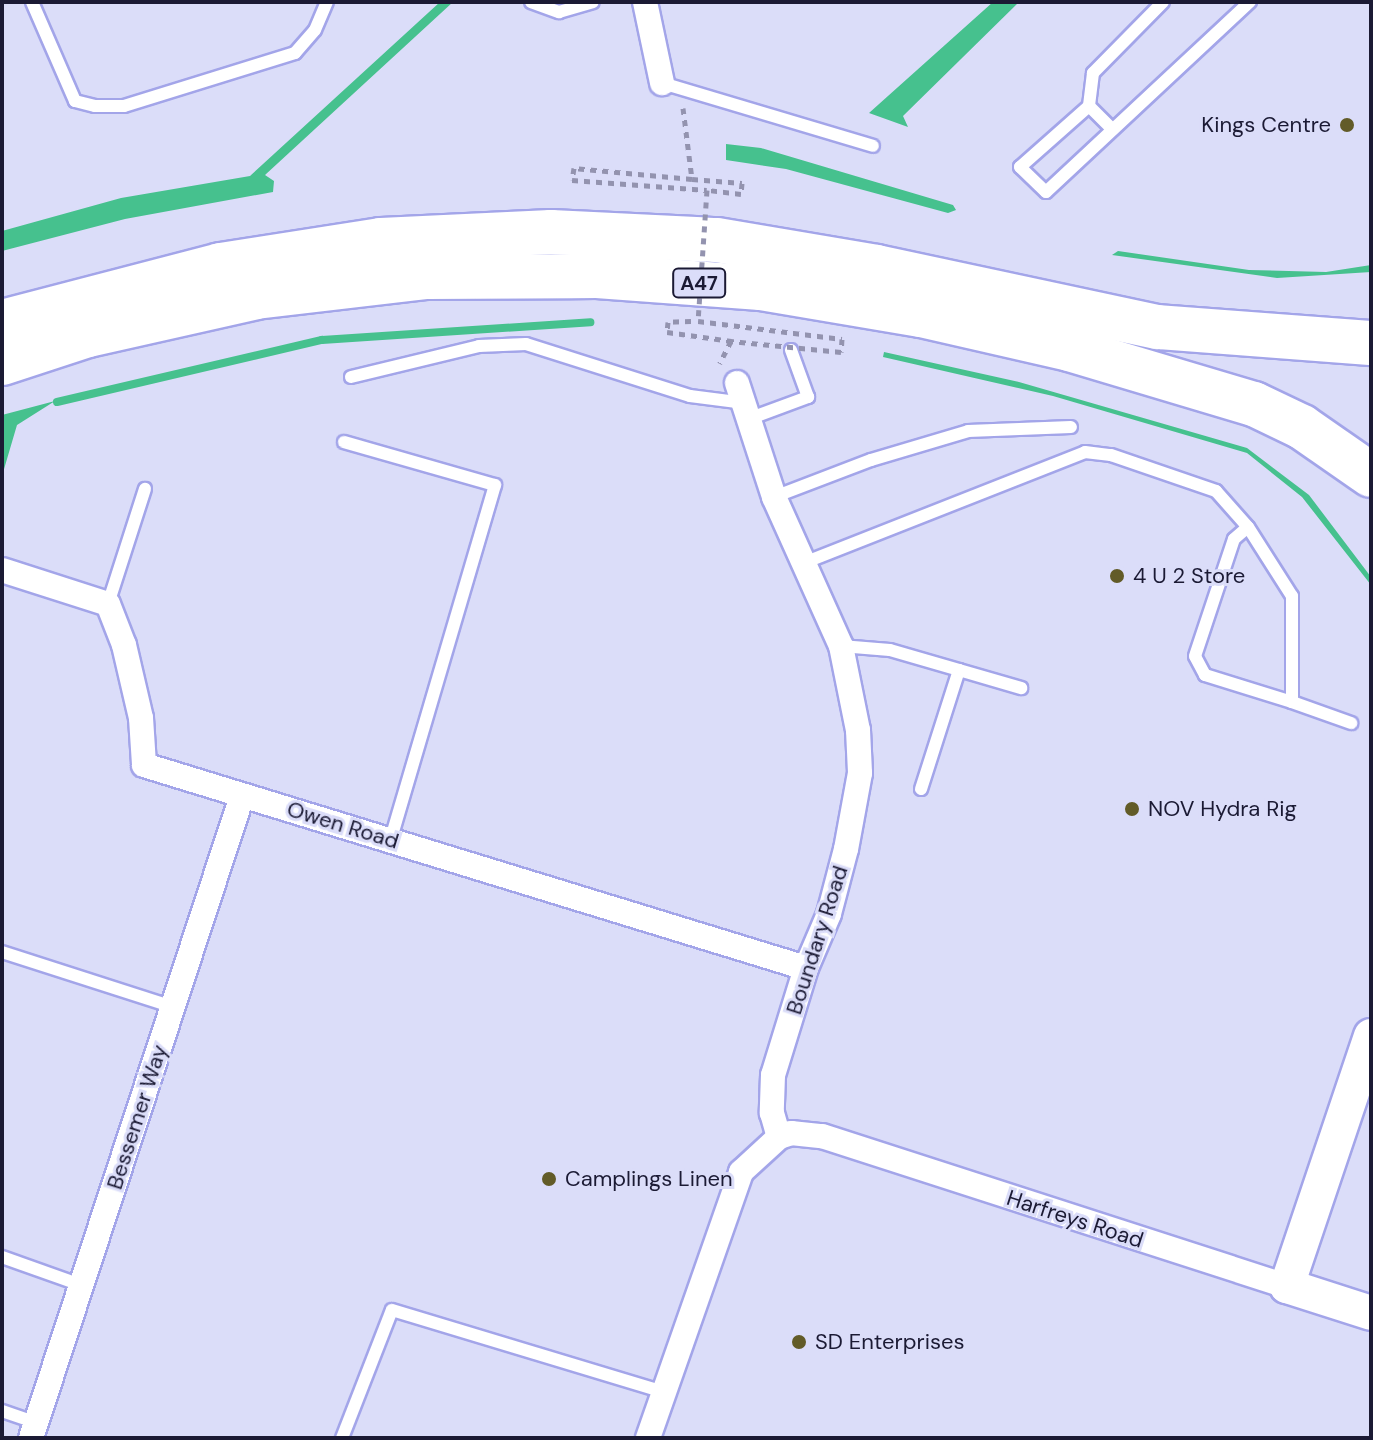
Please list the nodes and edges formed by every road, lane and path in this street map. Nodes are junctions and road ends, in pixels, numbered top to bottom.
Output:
1 (32, 2) edge
2 (327, 2) edge
3 (531, 2) edge
4 (593, 2) edge
5 (645, 2) edge
6 (1163, 2) edge
7 (1250, 2) edge
8 (662, 83) junction
9 (1089, 106) junction
10 (1112, 129) junction
11 (873, 146) dead end
12 (692, 179) junction
13 (707, 190) junction
14 (698, 321) junction
15 (2, 322) edge
16 (1371, 343) edge
17 (791, 350) dead end
18 (2, 363) edge
19 (351, 377) dead end
20 (745, 401) junction
21 (1071, 427) dead end
22 (344, 442) dead end
23 (1371, 475) edge
24 (145, 489) dead end
25 (774, 497) junction
26 (1248, 527) junction
27 (801, 564) junction
28 (2, 570) edge
29 (108, 604) junction
30 (841, 646) junction
31 (959, 670) junction
32 (1021, 688) dead end
33 (1292, 702) junction
34 (1351, 723) dead end
35 (921, 789) dead end
36 (242, 796) junction
37 (391, 839) junction
38 (2, 952) edge
39 (806, 968) junction
40 (173, 1007) junction
41 (1371, 1036) edge
42 (779, 1137) junction
43 (2, 1257) edge
44 (81, 1285) junction
45 (1287, 1286) junction
46 (1371, 1313) edge
47 (664, 1392) junction
48 (2, 1411) edge
49 (34, 1430) edge
50 (342, 1438) edge
51 (648, 1438) edge

1 - 2 lane
3 - 4 lane
5 - 8 street
6 - 9 lane
7 - 10 lane
8 - 11 lane
8 - 12 path
9 - 10 lane
9 - 10 lane
12 - 13 path
12 - 13 path, bridge
13 - 14 path, bridge
14 - 14 path, bridge
15 - 16 highway, A47
17 - 20 lane
18 - 23 highway, A47
19 - 20 lane
20 - 25 street, Boundary Road
21 - 25 lane
22 - 37 lane
24 - 29 lane
25 - 27 street, Boundary Road
26 - 27 lane
26 - 33 lane
26 - 33 lane
27 - 30 street, Boundary Road
28 - 29 street
29 - 36 street, Owen Road
30 - 31 lane
30 - 39 street, Boundary Road
31 - 32 lane
31 - 35 lane
33 - 34 lane
36 - 37 street, Owen Road
36 - 40 street, Bessemer Way
37 - 39 street, Owen Road
38 - 40 lane
39 - 42 street, Boundary Road
40 - 44 street, Bessemer Way
41 - 45 street
42 - 45 street, Harfreys Road
42 - 47 street
43 - 44 lane
44 - 49 street, Bessemer Way
45 - 46 street, Harfreys Road
47 - 50 lane
47 - 51 street
48 - 49 lane

